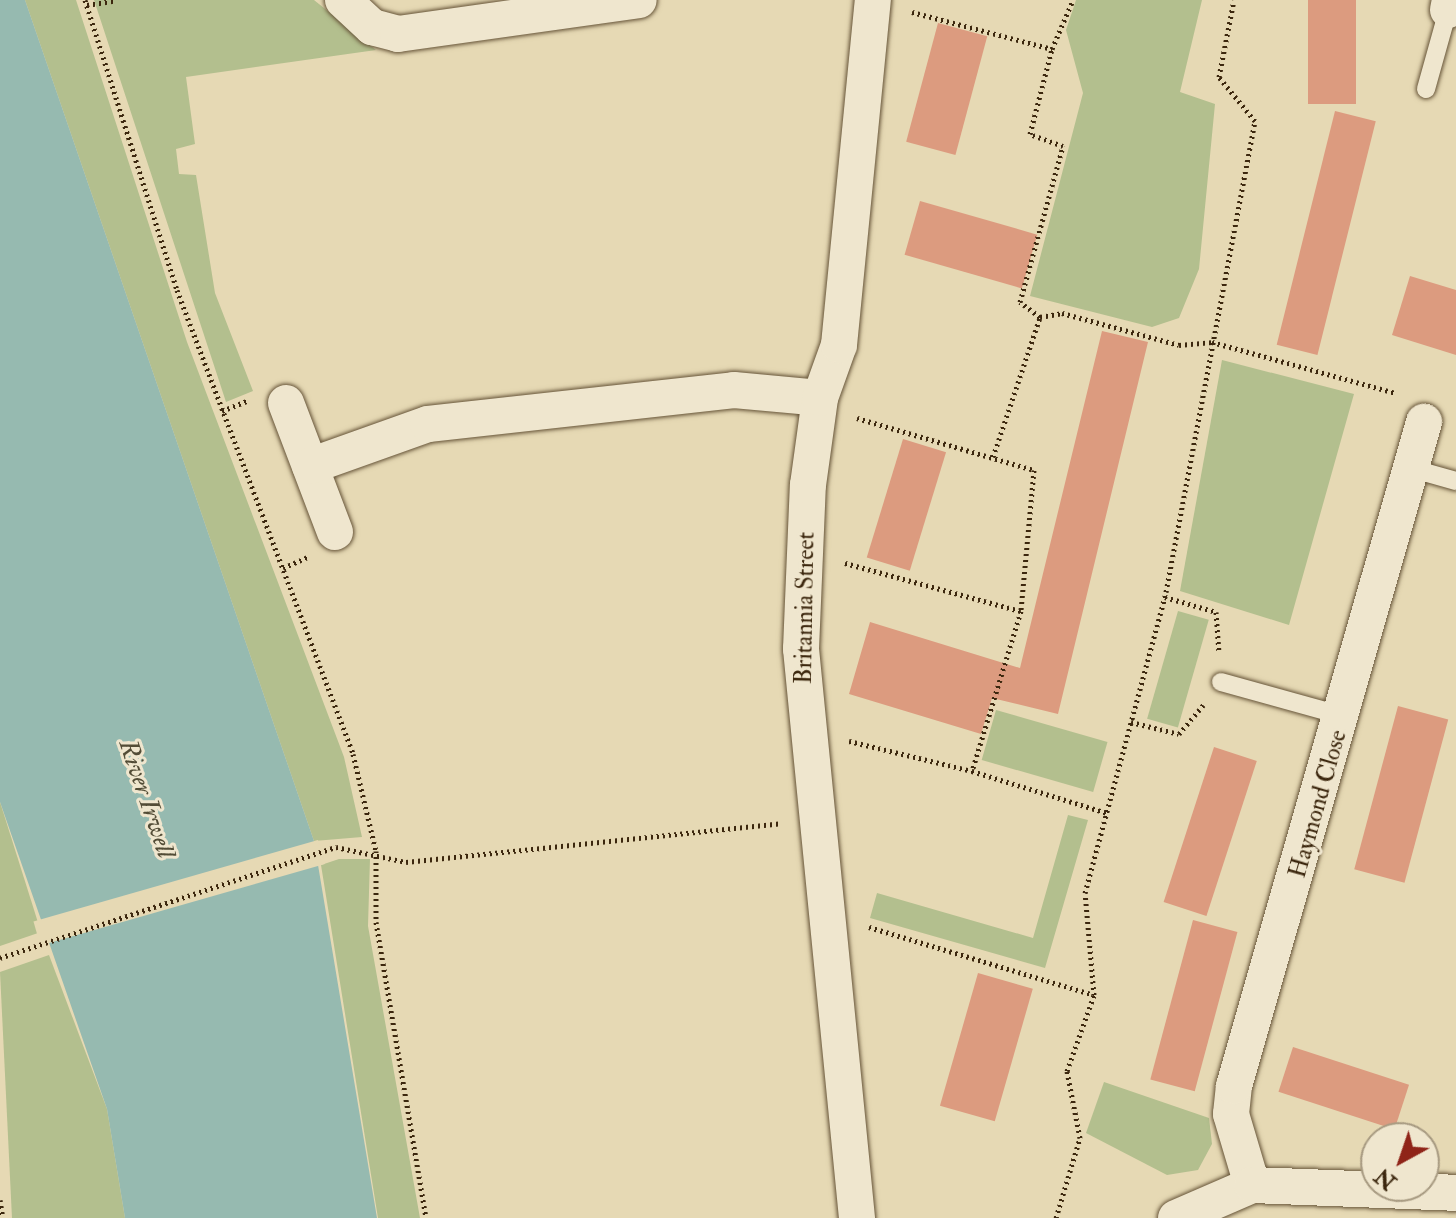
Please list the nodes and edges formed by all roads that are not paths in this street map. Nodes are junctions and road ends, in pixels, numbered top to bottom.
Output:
1 (343, 0) edge
2 (639, 0) edge
3 (870, 0) edge
4 (1449, 5) edge
5 (1426, 89) dead end
6 (286, 403) dead end
7 (820, 403) junction
8 (1424, 422) road end
9 (310, 466) junction
10 (1410, 468) junction
11 (1456, 481) edge
12 (335, 532) dead end
13 (1221, 682) road end
14 (1344, 716) junction
15 (1252, 1185) junction
16 (1456, 1193) edge
17 (857, 1218) edge
18 (1176, 1218) edge

1 - 2 street
3 - 7 street, Britannia Street
4 - 5 lane
6 - 9 street
7 - 9 street
7 - 17 street, Britannia Street
8 - 10 street, Haymond Close
9 - 12 street
10 - 11 lane
10 - 14 street, Haymond Close
13 - 14 lane
14 - 15 street, Haymond Close
15 - 16 street
15 - 18 street

